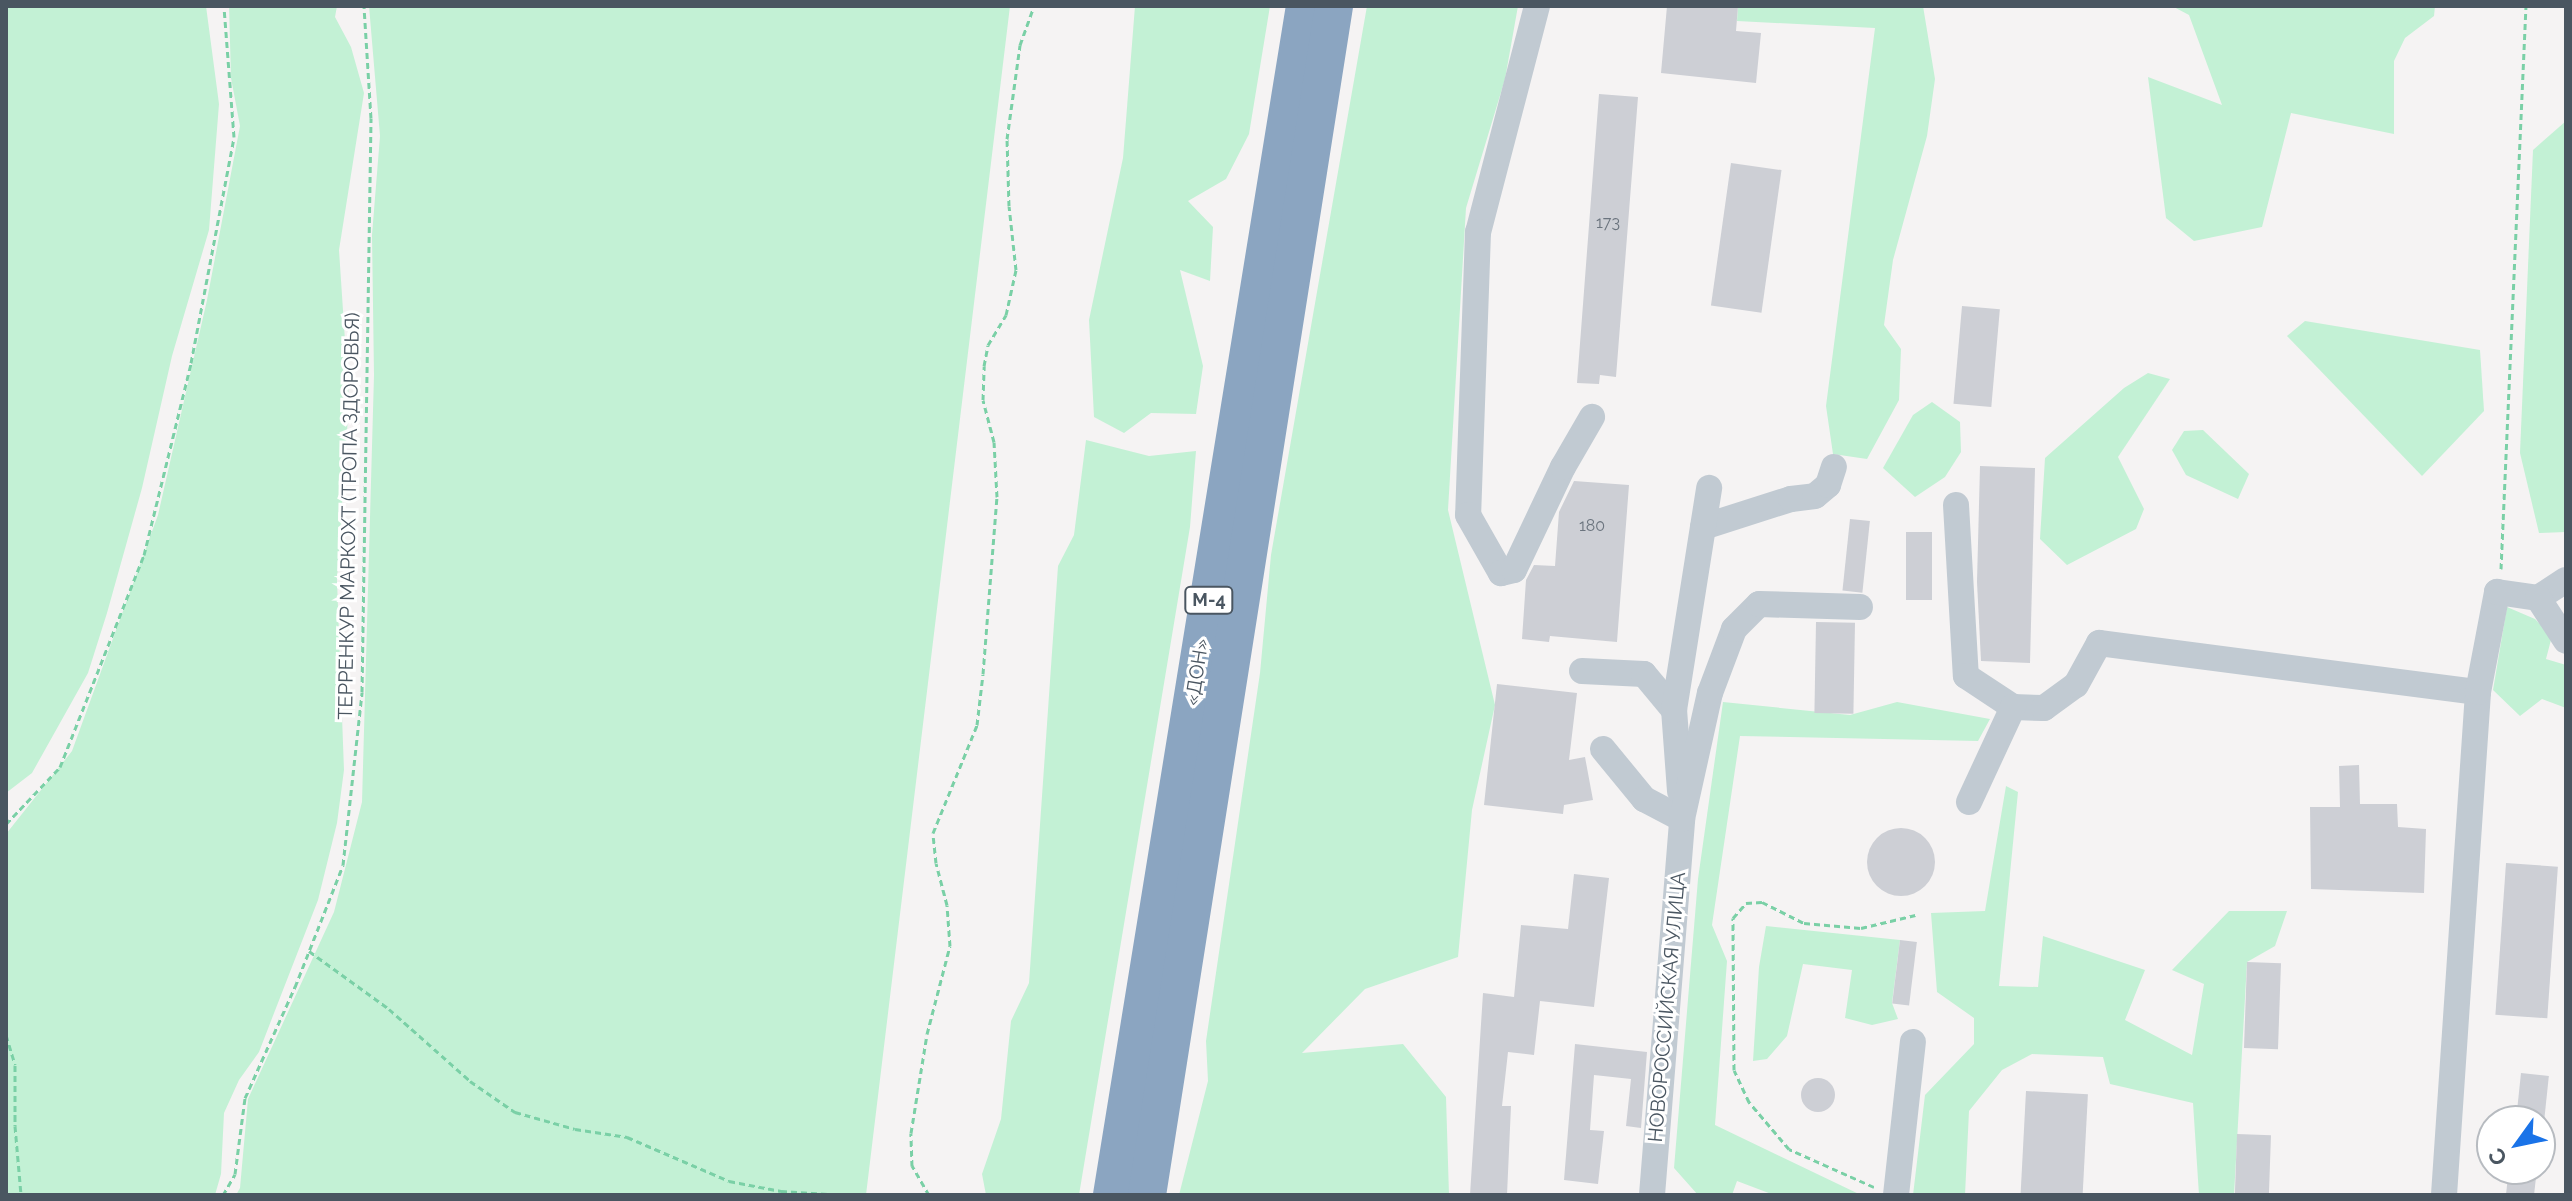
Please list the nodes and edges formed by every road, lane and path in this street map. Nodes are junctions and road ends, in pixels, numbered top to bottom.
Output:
1 (224, 6) edge
2 (364, 6) edge
3 (1034, 6) edge
4 (1305, 6) edge
5 (1334, 6) edge
6 (1537, 6) edge
7 (2526, 6) edge
8 (1592, 417) dead end
9 (1834, 467) dead end
10 (1709, 488) dead end
11 (1956, 505) dead end
12 (1703, 527) junction
13 (2566, 580) edge
14 (2497, 592) junction
15 (2538, 598) junction
16 (1860, 607) dead end
17 (2566, 641) edge
18 (1582, 671) dead end
19 (2478, 692) junction
20 (2013, 707) junction
21 (1674, 710) junction
22 (1603, 749) dead end
23 (1969, 802) dead end
24 (1682, 819) junction
25 (6, 824) edge
26 (1915, 915) dead end
27 (309, 951) junction
28 (6, 1035) edge
29 (1913, 1042) dead end
30 (1886, 1192) edge
31 (21, 1195) edge
32 (223, 1195) edge
33 (844, 1195) edge
34 (929, 1195) edge
35 (1112, 1195) edge
36 (1147, 1195) edge
37 (1652, 1195) edge
38 (2444, 1195) edge

1 - 25 path
2 - 27 path, ТЕРРЕНКУР МАРКОХТ (ТРОПА ЗДОРОВЬЯ)
3 - 34 path
4 - 35 highway, «ДОН» / М-4
5 - 36 highway, «ДОН» / М-4
6 - 8 street
7 - 14 path
9 - 12 street
10 - 12 street
11 - 20 street
12 - 21 street
13 - 15 street
14 - 15 street
14 - 19 street
15 - 17 street
16 - 24 street
18 - 21 street
19 - 20 street
19 - 38 street
20 - 23 street
21 - 24 street
22 - 24 street
24 - 37 street, НОВОРОССИЙСКАЯ УЛИЦА
26 - 30 path
27 - 32 path, ТЕРРЕНКУР МАРКОХТ (ТРОПА ЗДОРОВЬЯ)
27 - 33 path
28 - 31 path
29 - 30 street

